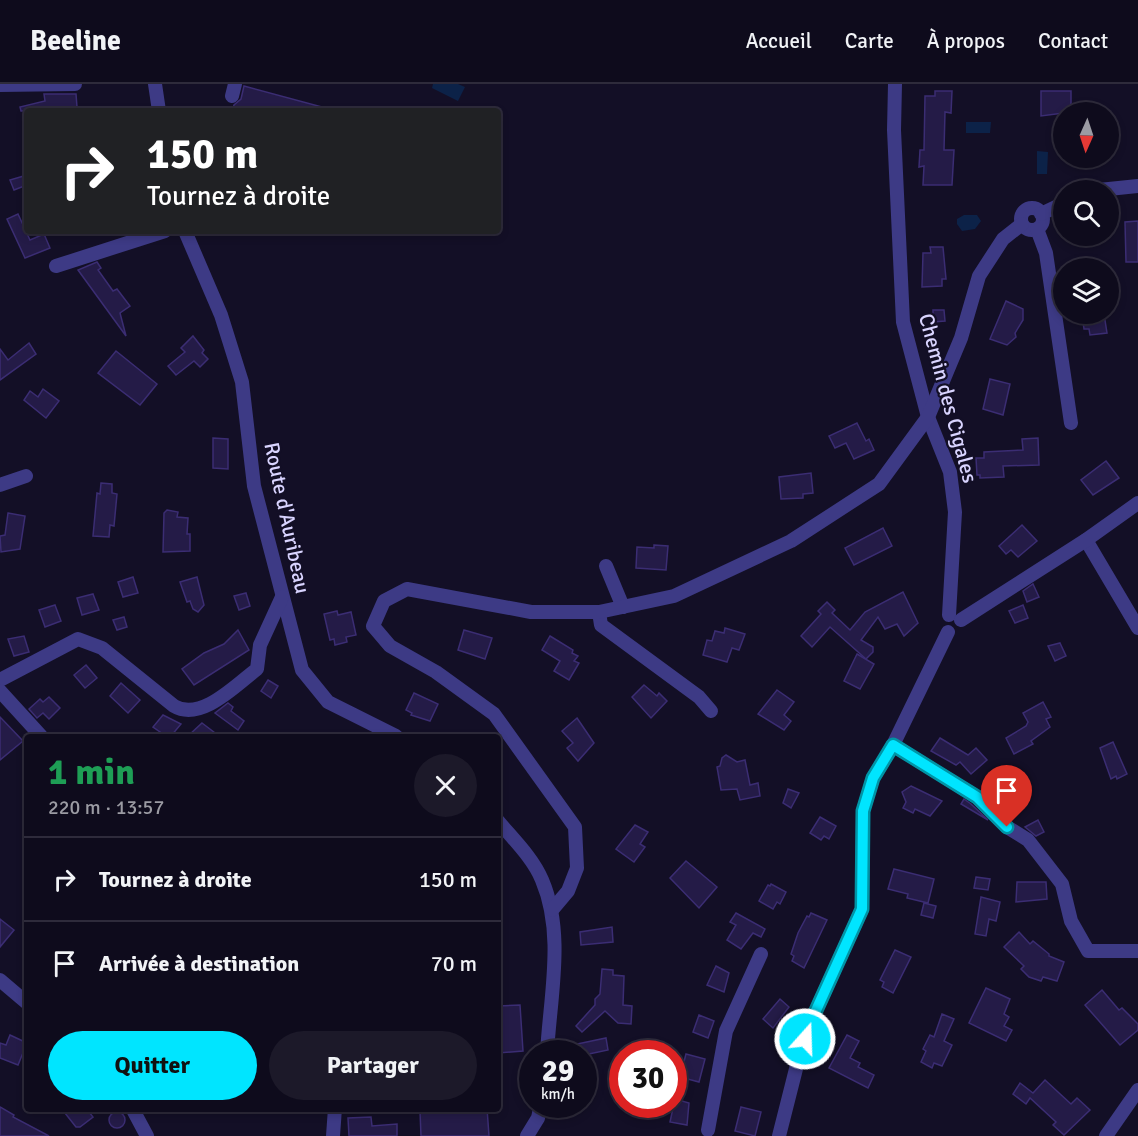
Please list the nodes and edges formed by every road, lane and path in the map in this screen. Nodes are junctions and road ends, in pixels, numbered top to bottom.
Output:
1 (75, 84) edge
2 (155, 84) edge
3 (895, 84) edge
4 (0, 85) edge
5 (159, 108) edge
6 (1138, 186) edge
7 (1119, 188) edge
8 (1053, 208) edge
9 (1041, 214) junction
10 (1022, 224) junction
11 (1037, 229) junction
12 (156, 234) edge
13 (186, 234) edge
14 (56, 266) dead end
15 (928, 417) junction
16 (1071, 423) dead end
17 (26, 476) dead end
18 (0, 485) edge
19 (1138, 503) edge
20 (1086, 540) junction
21 (606, 566) dead end
22 (282, 597) junction
23 (623, 607) junction
24 (599, 612) junction
25 (955, 618) junction
26 (1138, 628) edge
27 (0, 680) edge
28 (0, 691) edge
29 (711, 711) dead end
30 (39, 734) edge
31 (392, 734) edge
32 (893, 745) junction
33 (501, 825) edge
34 (552, 910) junction
35 (1138, 951) edge
36 (761, 954) dead end
37 (0, 980) edge
38 (24, 1000) edge
39 (548, 1040) edge
40 (1138, 1090) edge
41 (134, 1112) edge
42 (335, 1112) edge
43 (538, 1118) edge
44 (706, 1134) edge
45 (147, 1136) edge
46 (333, 1136) edge
47 (527, 1136) edge
48 (779, 1136) edge
49 (1106, 1136) edge

1 - 4 street
2 - 5 street
3 - 15 street, Chemin des Cigales
6 - 7 street
8 - 9 street
9 - 10 street
9 - 11 street
10 - 11 street
10 - 15 street
11 - 16 street
12 - 14 street
13 - 22 street, Route d'Auribeau
15 - 23 street
15 - 25 street, Chemin des Cigales
17 - 18 street
19 - 20 street
20 - 25 street
20 - 26 street
21 - 23 street
22 - 27 street
22 - 31 street, Route d'Auribeau
23 - 24 street
24 - 29 street
24 - 34 street
25 - 32 street, Chemin des Cigales
28 - 30 street
32 - 35 street
32 - 48 street
33 - 34 street
34 - 39 street
36 - 44 street
37 - 38 street
40 - 49 street
41 - 45 street
42 - 46 street
43 - 47 street

